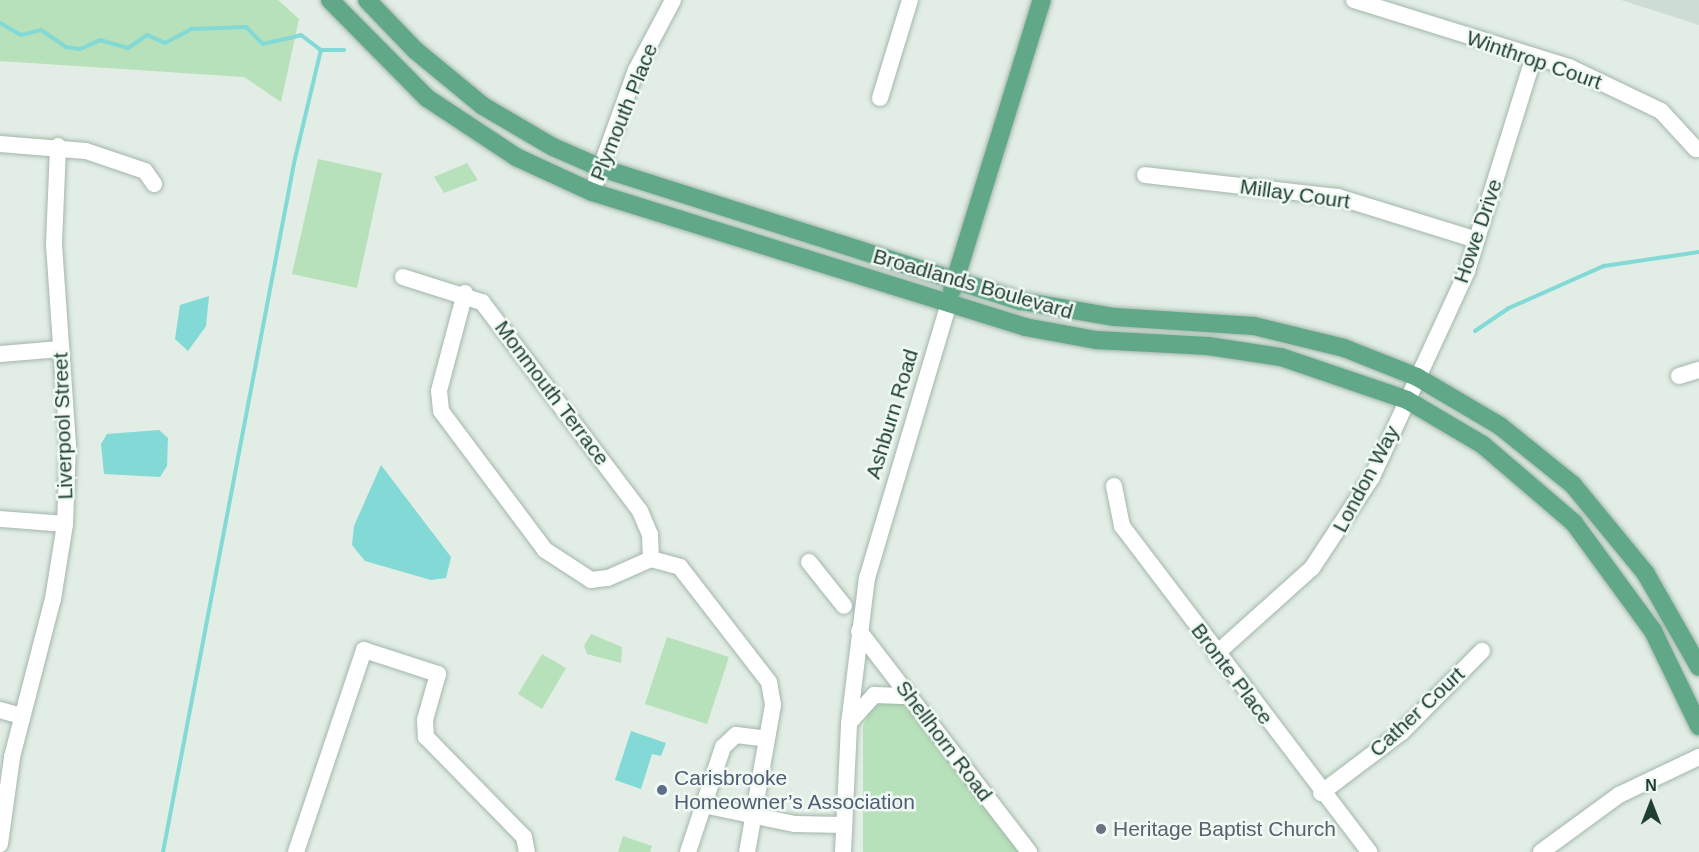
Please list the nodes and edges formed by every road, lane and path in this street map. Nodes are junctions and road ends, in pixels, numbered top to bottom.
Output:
1 (330, 0) edge
2 (367, 0) edge
3 (673, 0) edge
4 (910, 0) edge
5 (1042, 0) edge
6 (1354, 0) edge
7 (1534, 56) junction
8 (880, 98) dead end
9 (0, 144) edge
10 (58, 146) junction
11 (1696, 149) dead end
12 (601, 168) junction
13 (1145, 175) dead end
14 (154, 184) dead end
15 (592, 192) junction
16 (1477, 240) junction
17 (403, 277) dead end
18 (956, 279) junction
19 (465, 293) junction
20 (949, 303) junction
21 (61, 349) junction
22 (0, 354) edge
23 (1699, 370) edge
24 (1679, 376) dead end
25 (1417, 377) junction
26 (1407, 400) junction
27 (1114, 486) dead end
28 (0, 519) edge
29 (65, 524) junction
30 (651, 559) junction
31 (809, 562) dead end
32 (843, 606) dead end
33 (859, 631) junction
34 (1482, 651) dead end
35 (1216, 654) junction
36 (1699, 667) edge
37 (910, 696) junction
38 (0, 710) edge
39 (21, 716) junction
40 (849, 724) junction
41 (1699, 726) edge
42 (768, 739) junction
43 (1699, 758) edge
44 (1321, 793) junction
45 (703, 805) junction
46 (755, 818) junction
47 (844, 825) junction
48 (0, 844) edge
49 (296, 852) edge
50 (527, 852) edge
51 (688, 852) edge
52 (747, 852) edge
53 (843, 852) edge
54 (1029, 852) edge
55 (1369, 852) edge
56 (1541, 852) edge

1 - 15 main road, Broadlands Boulevard
2 - 12 main road, Broadlands Boulevard
3 - 12 street, Plymouth Place
4 - 8 street
5 - 18 main road, Ashburn Road
6 - 7 street, Winthrop Court
7 - 11 street, Winthrop Court
7 - 16 street, Howe Drive
9 - 10 street
10 - 14 street
10 - 21 street, Liverpool Street
12 - 15 street, Plymouth Place
12 - 18 main road, Broadlands Boulevard
13 - 16 street, Millay Court
15 - 20 main road, Broadlands Boulevard
16 - 25 street, Howe Drive
17 - 19 street, Monmouth Terrace
18 - 20 main road, Ashburn Road
18 - 25 main road, Broadlands Boulevard
19 - 30 street, Monmouth Terrace
19 - 30 street
20 - 26 main road, Broadlands Boulevard
20 - 33 street, Ashburn Road
21 - 22 street
21 - 29 street, Liverpool Street
23 - 24 street
25 - 26 street, Howe Drive
25 - 36 main road
26 - 35 street, London Way
26 - 41 main road, Broadlands Boulevard
27 - 35 street, Bronte Place
28 - 29 street
29 - 39 street, Liverpool Street
30 - 42 street
31 - 32 street
33 - 37 street, Shellhorn Road
33 - 40 street, Ashburn Road
34 - 44 street, Cather Court
35 - 44 street, Bronte Place
37 - 40 street
37 - 54 street, Shellhorn Road
38 - 39 street
39 - 48 street, Liverpool Street
40 - 47 street, Ashburn Road
42 - 45 street
42 - 46 street
43 - 56 street
44 - 55 street, Bronte Place
45 - 46 street
45 - 51 street
46 - 47 street
46 - 52 street
47 - 53 street, Ashburn Road
49 - 50 street

